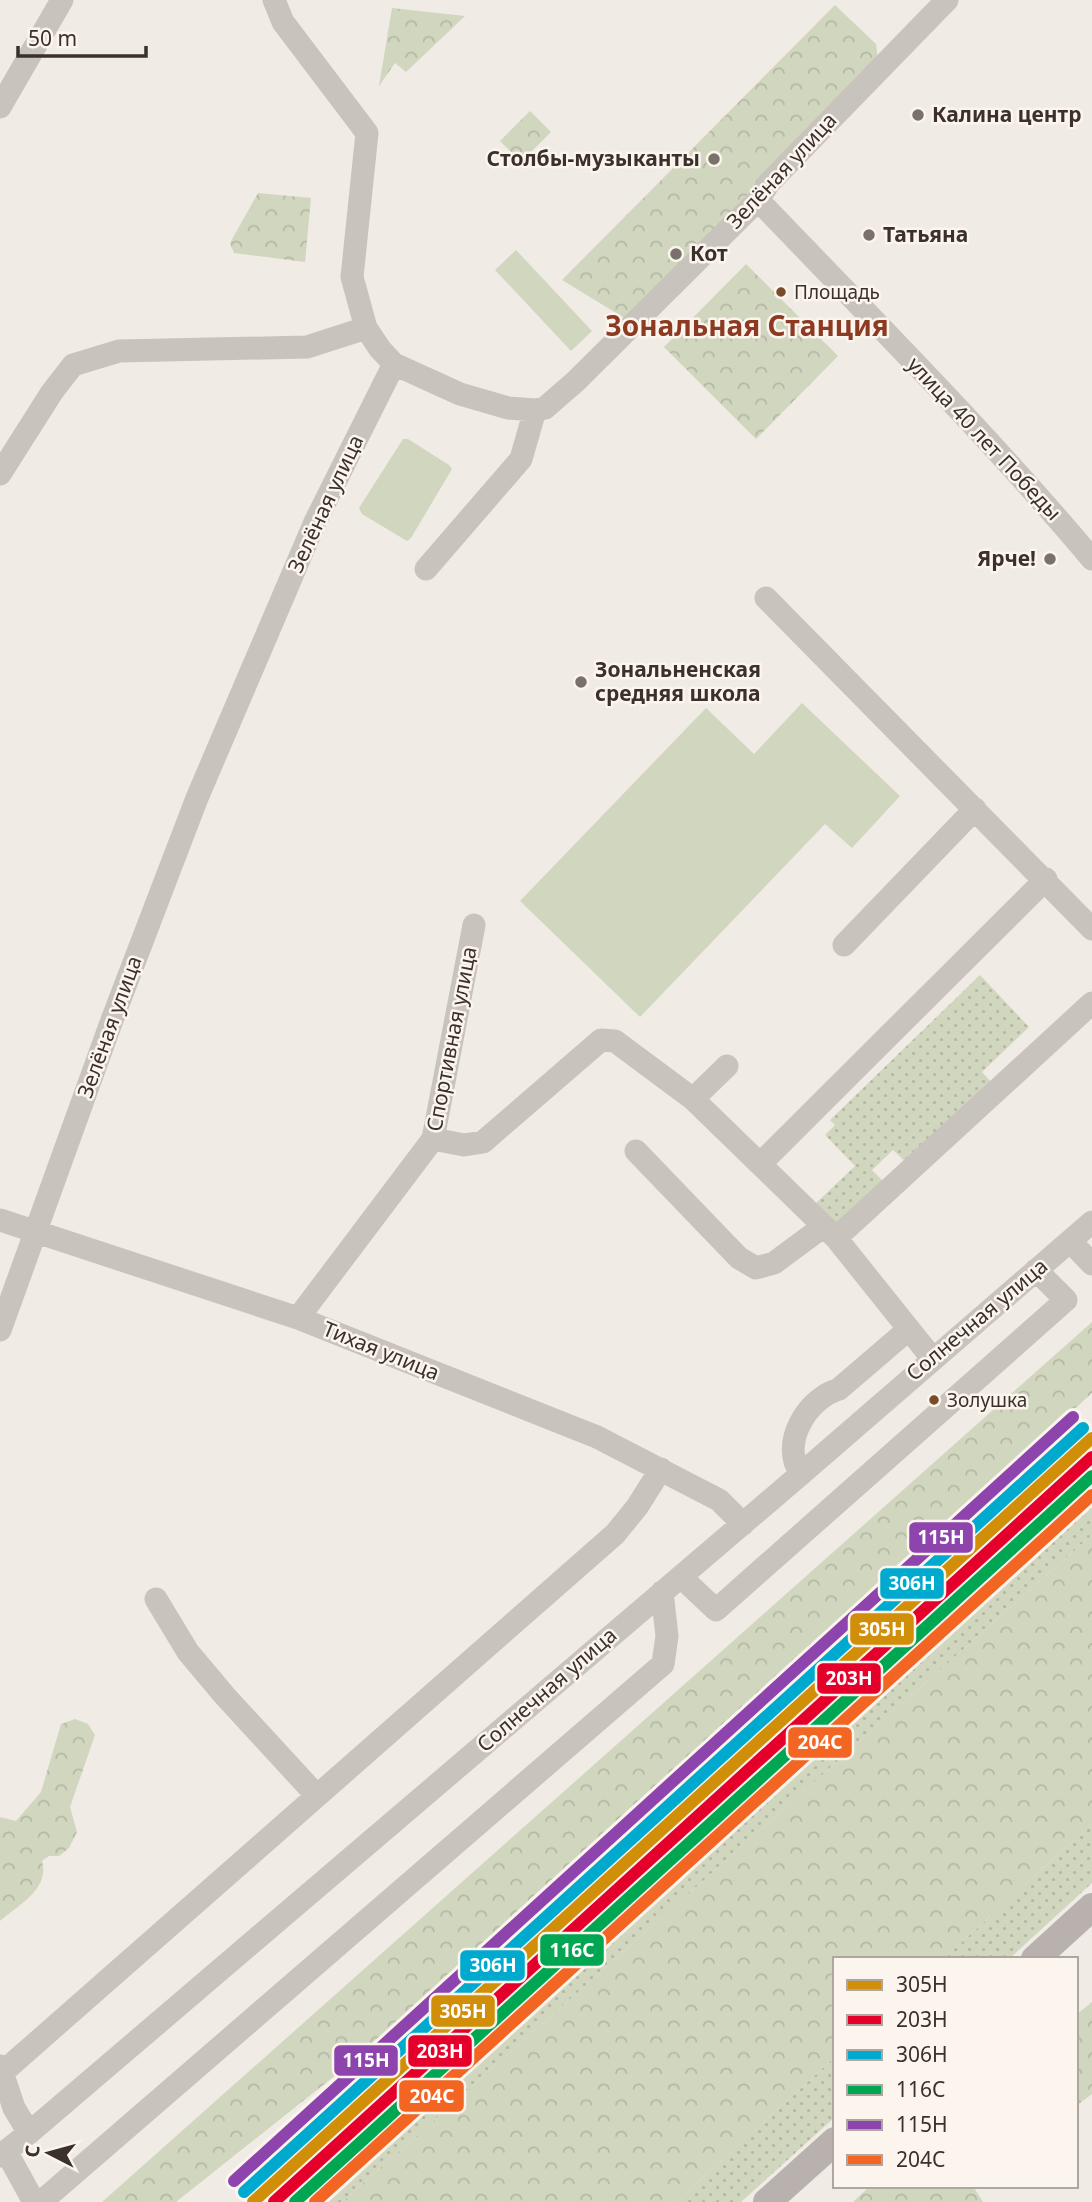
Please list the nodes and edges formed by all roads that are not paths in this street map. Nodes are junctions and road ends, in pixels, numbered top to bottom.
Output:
1 (274, 0) edge
2 (947, 0) edge
3 (58, 1) edge
4 (0, 107) edge
5 (758, 200) junction
6 (366, 328) junction
7 (394, 364) junction
8 (534, 410) junction
9 (0, 474) edge
10 (1092, 559) edge
11 (426, 569) dead end
12 (766, 598) dead end
13 (975, 809) junction
14 (1046, 879) junction
15 (474, 925) dead end
16 (1092, 929) edge
17 (844, 944) dead end
18 (1092, 1003) edge
19 (727, 1066) dead end
20 (693, 1099) junction
21 (433, 1139) junction
22 (636, 1151) dead end
23 (760, 1164) junction
24 (0, 1220) edge
25 (1092, 1222) edge
26 (36, 1231) junction
27 (830, 1232) junction
28 (1070, 1241) junction
29 (1092, 1264) edge
30 (1036, 1270) junction
31 (298, 1318) junction
32 (909, 1329) junction
33 (0, 1330) edge
34 (932, 1358) junction
35 (660, 1469) junction
36 (801, 1474) junction
37 (743, 1524) junction
38 (681, 1577) junction
39 (662, 1592) junction
40 (156, 1599) dead end
41 (317, 1796) junction
42 (1092, 1907) edge
43 (1037, 1957) edge
44 (2, 2069) edge
45 (29, 2133) junction
46 (833, 2143) edge
47 (3, 2153) edge
48 (34, 2202) edge
49 (41, 2202) edge
50 (768, 2202) edge

1 - 6 street
2 - 5 street, Зелёная улица
3 - 4 street
5 - 8 street, Зелёная улица
5 - 10 street, улица 40 лет Победы
6 - 7 street
6 - 9 street
7 - 8 street
7 - 26 street, Зелёная улица
8 - 11 street
12 - 13 street
13 - 14 street
13 - 17 street
14 - 16 street
14 - 23 street
15 - 21 street, Спортивная улица
18 - 27 street
19 - 20 street
20 - 21 street
20 - 23 street
21 - 31 street, Спортивная улица
22 - 27 street
23 - 27 street
24 - 26 street, Тихая улица
25 - 28 street, Солнечная улица
26 - 31 street, Тихая улица
26 - 33 street, Зелёная улица
27 - 32 street
28 - 29 street
28 - 30 street, Солнечная улица
30 - 34 street, Солнечная улица
30 - 38 street
31 - 35 street, Тихая улица
32 - 34 street
32 - 36 street
34 - 36 street, Солнечная улица
35 - 37 street, Тихая улица
35 - 41 street
36 - 37 street, Солнечная улица
37 - 38 street, Солнечная улица
38 - 39 street, Солнечная улица
39 - 45 street, Солнечная улица
39 - 49 street
40 - 41 street
41 - 44 street
42 - 43 main road
44 - 45 street
45 - 47 street, Солнечная улица
46 - 50 main road
47 - 48 street

